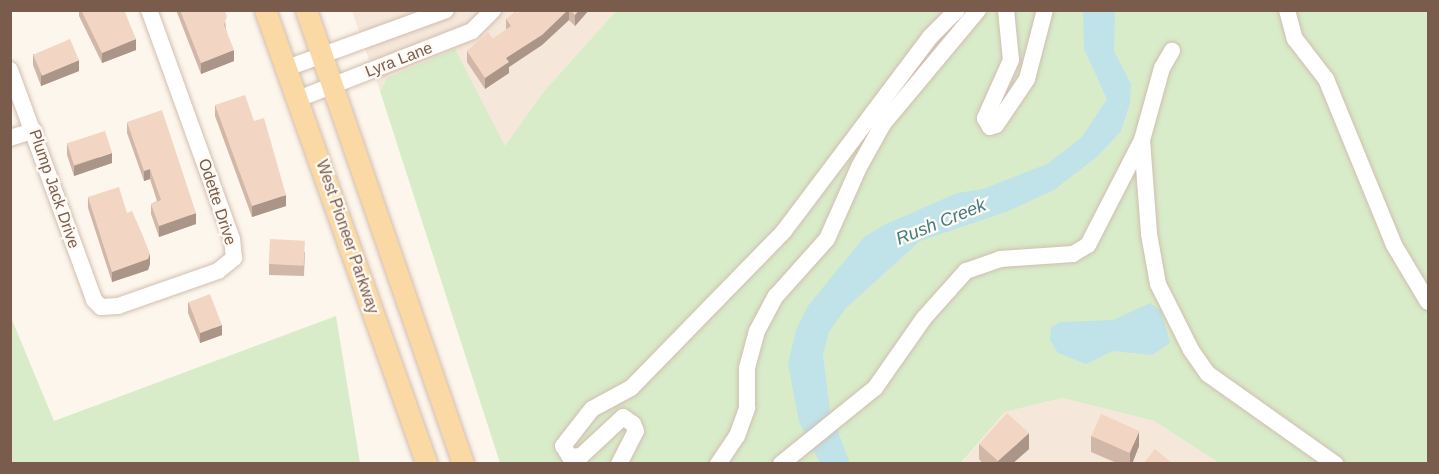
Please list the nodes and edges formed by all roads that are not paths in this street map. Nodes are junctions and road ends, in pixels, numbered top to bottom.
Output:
1 (149, 10) edge
2 (265, 10) edge
3 (306, 10) edge
4 (447, 10) edge
5 (493, 10) edge
6 (957, 10) edge
7 (978, 10) edge
8 (1006, 10) edge
9 (1045, 10) edge
10 (1287, 10) edge
11 (1172, 51) dead end
12 (320, 57) junction
13 (287, 68) junction
14 (10, 70) edge
15 (330, 86) junction
16 (298, 99) junction
17 (34, 130) junction
18 (10, 138) edge
19 (1142, 140) junction
20 (1428, 302) edge
21 (101, 307) joint
22 (784, 460) edge
23 (427, 464) edge
24 (464, 464) edge
25 (619, 464) edge
26 (718, 464) edge
27 (1335, 464) edge

1 - 21 street, Odette Drive
2 - 13 main road, West Pioneer Parkway
3 - 12 main road
4 - 12 street, Lyra Lane
5 - 15 street, Lyra Lane
6 - 25 street
7 - 26 street
8 - 9 street
10 - 20 street
11 - 19 street
12 - 13 street, Lyra Lane
12 - 15 main road
13 - 16 main road, West Pioneer Parkway
14 - 17 street, Plump Jack Drive
15 - 16 street, Lyra Lane
15 - 24 main road
16 - 23 main road, West Pioneer Parkway
17 - 18 street
17 - 21 street, Plump Jack Drive
19 - 22 street
19 - 27 street

